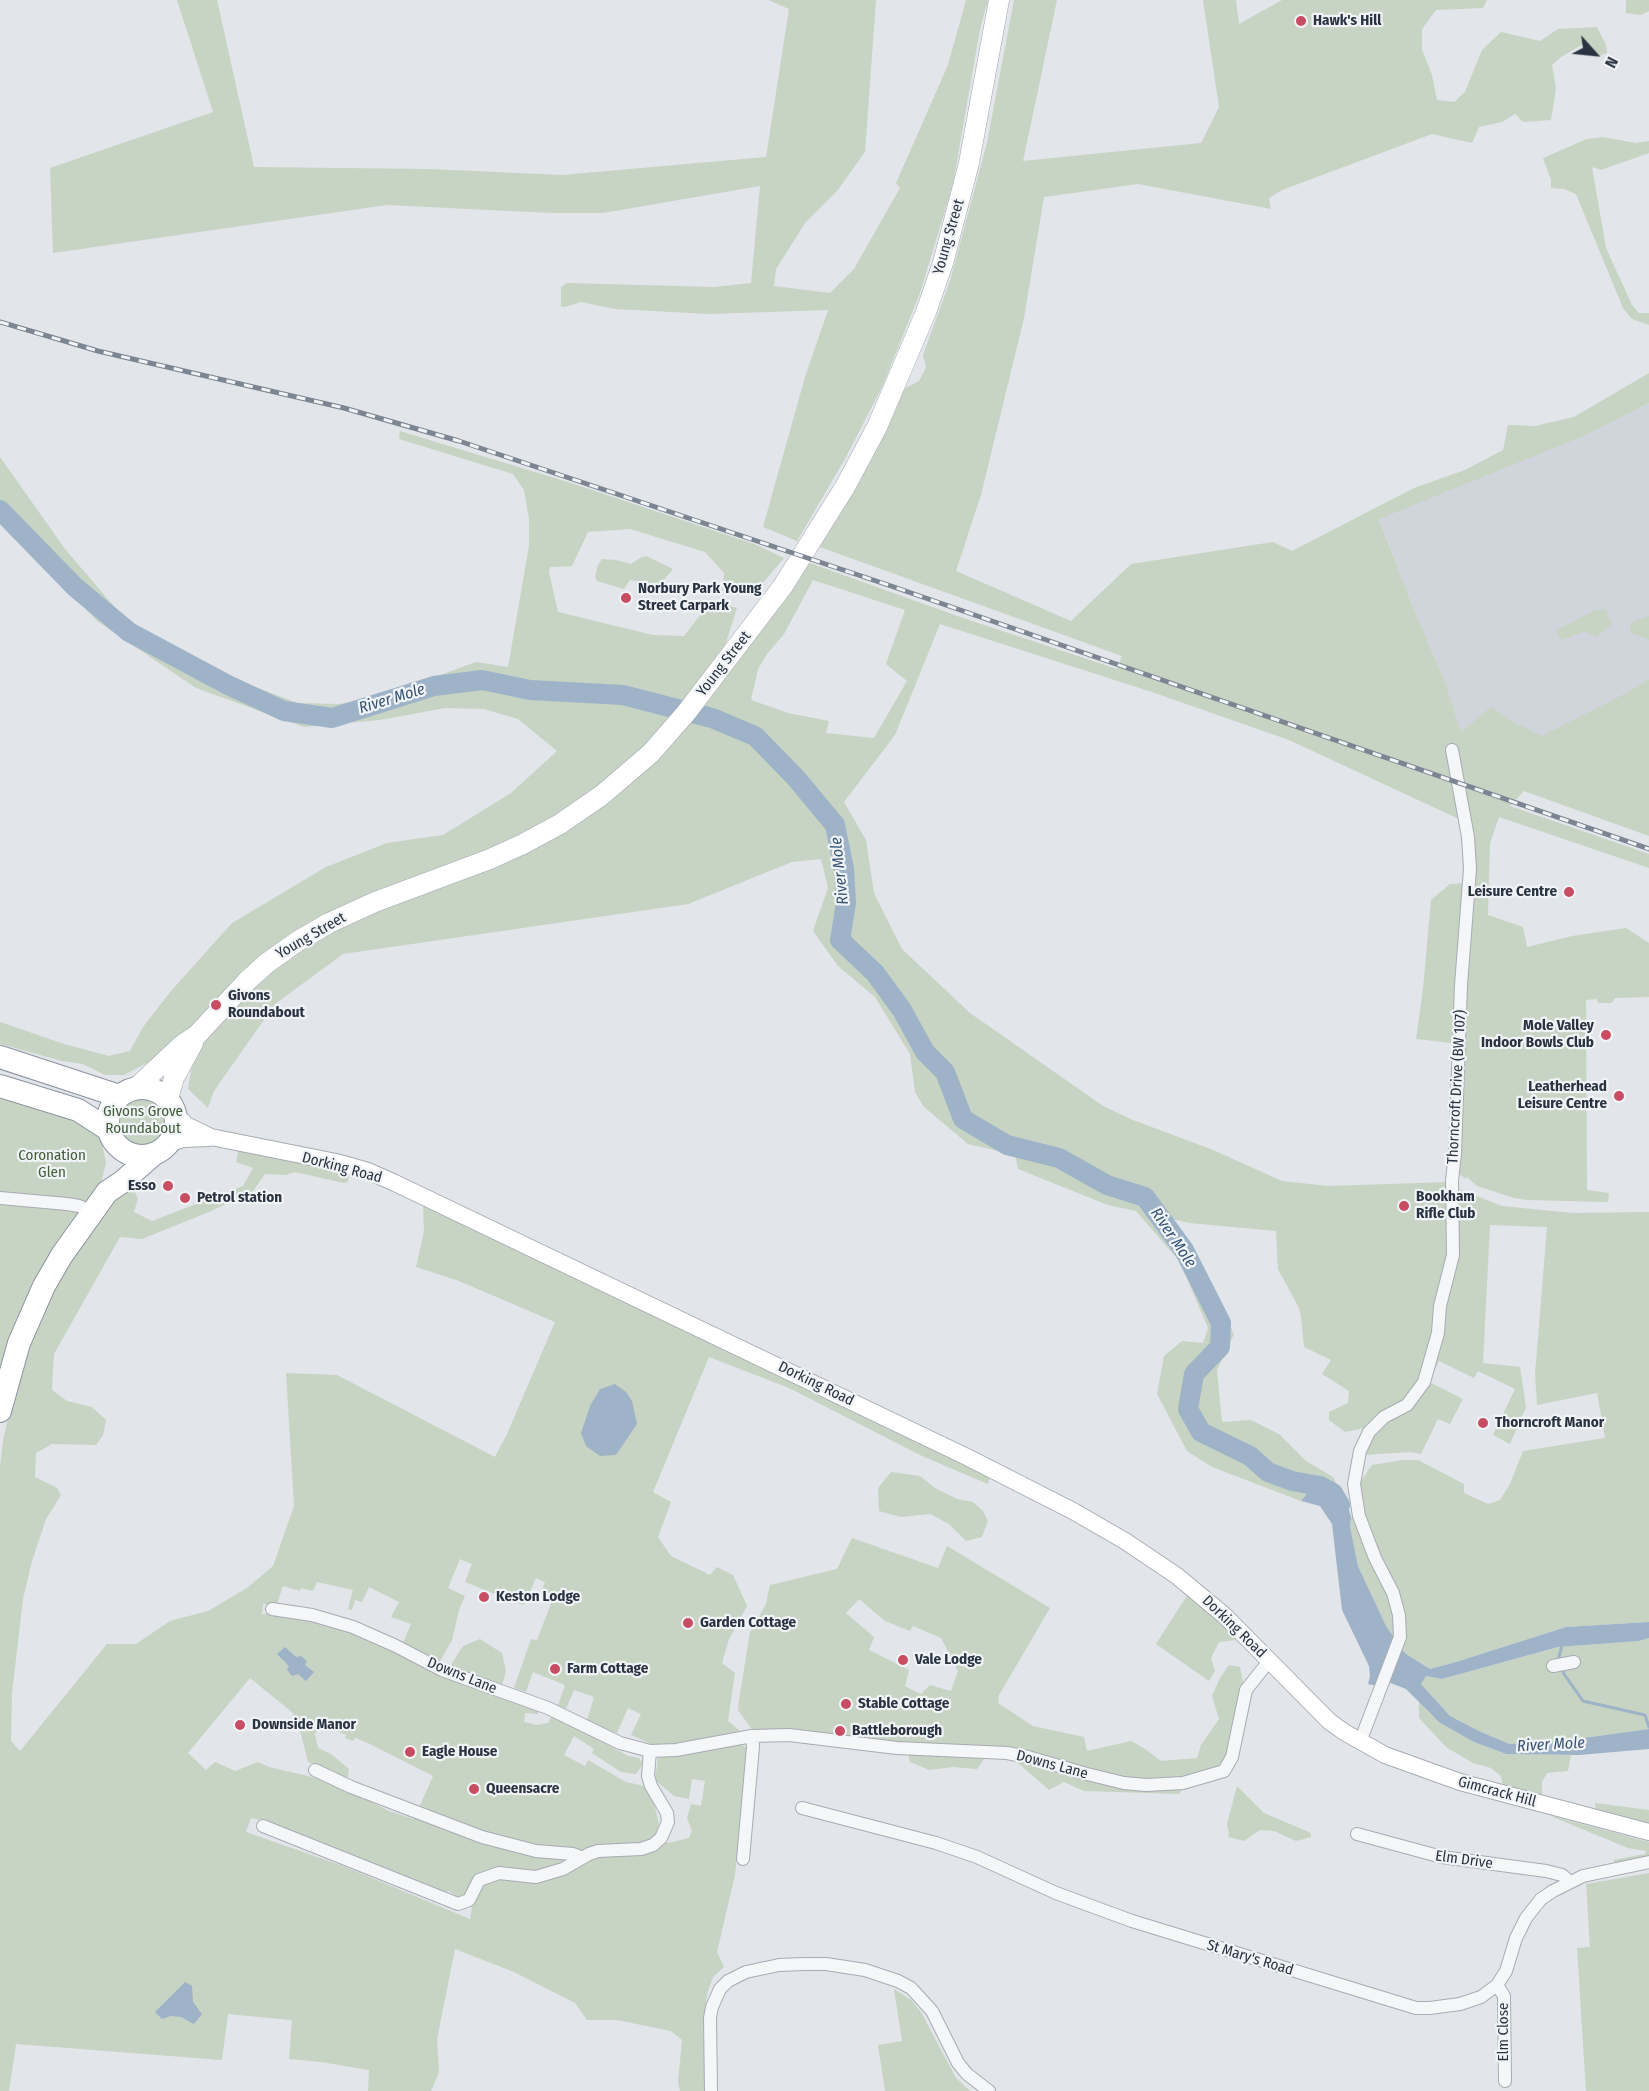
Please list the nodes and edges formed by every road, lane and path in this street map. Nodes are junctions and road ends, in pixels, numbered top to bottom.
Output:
1 (999, 0) edge
2 (1452, 750) dead end
3 (197, 1035) junction
4 (0, 1057) edge
5 (0, 1086) edge
6 (128, 1092) junction
7 (172, 1106) junction
8 (112, 1137) junction
9 (211, 1137) junction
10 (160, 1149) junction
11 (107, 1192) junction
12 (0, 1198) edge
13 (91, 1211) junction
14 (0, 1411) edge
15 (272, 1609) dead end
16 (1269, 1661) junction
17 (1574, 1662) dead end
18 (1553, 1666) dead end
19 (752, 1736) junction
20 (1360, 1742) junction
21 (650, 1751) junction
22 (315, 1770) dead end
23 (802, 1808) dead end
24 (263, 1826) dead end
25 (1643, 1830) edge
26 (1358, 1834) dead end
27 (581, 1857) junction
28 (743, 1859) dead end
29 (1649, 1862) edge
30 (1569, 1881) junction
31 (1497, 1985) junction
32 (1505, 2081) dead end
33 (711, 2091) edge
34 (989, 2091) edge

1 - 3 main road, Young Street
2 - 20 street, Thorncroft Drive (BW 107)
3 - 6 main road, Young Street
3 - 7 main road, Young Street
4 - 6 highway
5 - 8 highway
6 - 7 highway
6 - 8 highway
7 - 9 main road, Dorking Road
7 - 10 highway
8 - 10 highway
8 - 11 highway
9 - 10 main road, Dorking Road
9 - 16 main road, Dorking Road
10 - 11 highway
11 - 13 highway
12 - 13 street
13 - 14 highway
15 - 21 street, Downs Lane
16 - 19 street, Downs Lane
16 - 20 main road, Dorking Road
17 - 18 street
19 - 21 street, Downs Lane
19 - 28 street
20 - 25 main road, Gimcrack Hill
21 - 27 street
22 - 27 street
23 - 31 street, St Mary's Road
24 - 27 street
26 - 30 street, Elm Drive
29 - 30 street
30 - 31 street
31 - 32 street, Elm Close
33 - 34 street

